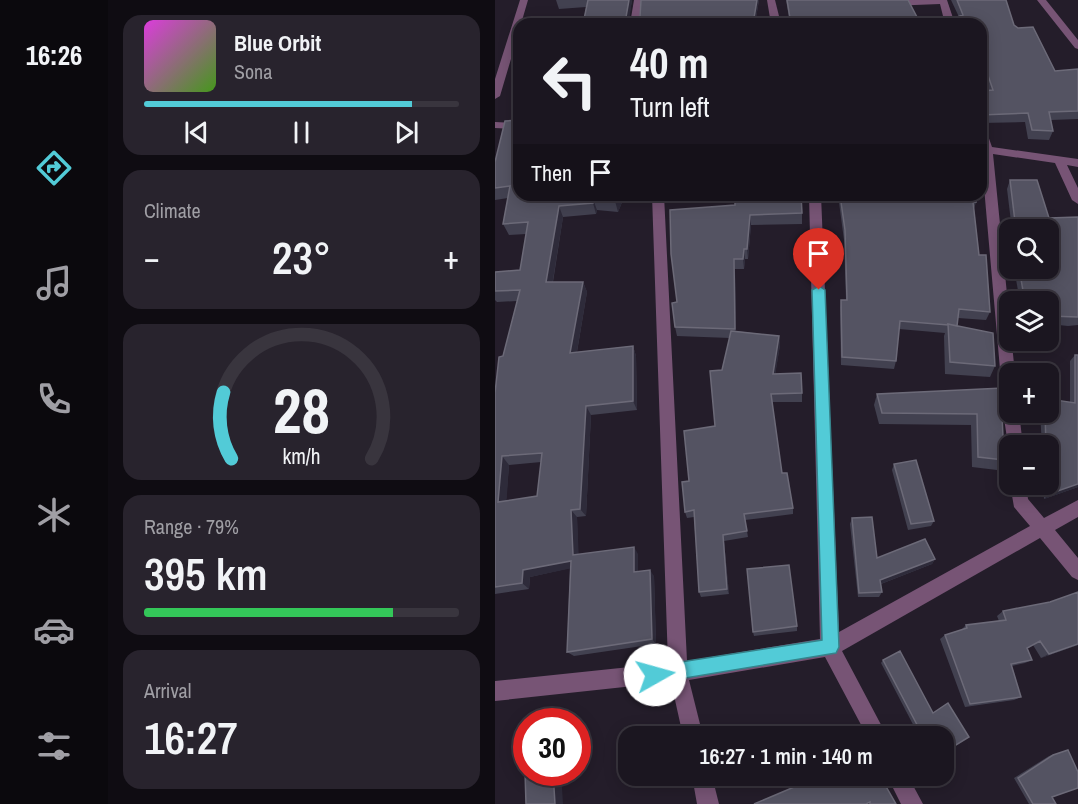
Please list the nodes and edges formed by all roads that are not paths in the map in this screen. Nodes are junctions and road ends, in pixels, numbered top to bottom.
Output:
1 (524, 0) edge
2 (638, 0) edge
3 (771, 0) edge
4 (1041, 0) edge
5 (943, 1) edge
6 (874, 3) edge
7 (519, 18) edge
8 (636, 18) edge
9 (775, 18) edge
10 (948, 18) edge
11 (513, 36) edge
12 (1078, 46) edge
13 (495, 96) edge
14 (495, 125) edge
15 (513, 126) edge
16 (987, 149) edge
17 (1059, 160) junction
18 (1078, 164) edge
19 (987, 178) edge
20 (1078, 200) edge
21 (657, 201) edge
22 (815, 201) edge
23 (1006, 363) edge
24 (1019, 495) edge
25 (1078, 508) edge
26 (1042, 527) junction
27 (1078, 571) edge
28 (830, 647) junction
29 (678, 672) junction
30 (495, 692) edge
31 (691, 726) edge
32 (872, 726) edge
33 (704, 786) edge
34 (902, 786) edge
35 (708, 804) edge
36 (912, 804) edge

1 - 7 street
2 - 8 street
3 - 9 street
4 - 12 street
5 - 6 street
5 - 10 street
11 - 13 street
14 - 15 street
16 - 17 street
17 - 18 street
17 - 20 street
19 - 23 street
21 - 29 street
22 - 28 street
24 - 26 street
25 - 26 street
26 - 27 street
26 - 28 street
28 - 29 street
28 - 32 street
29 - 30 street
29 - 31 street
33 - 35 street
34 - 36 street

